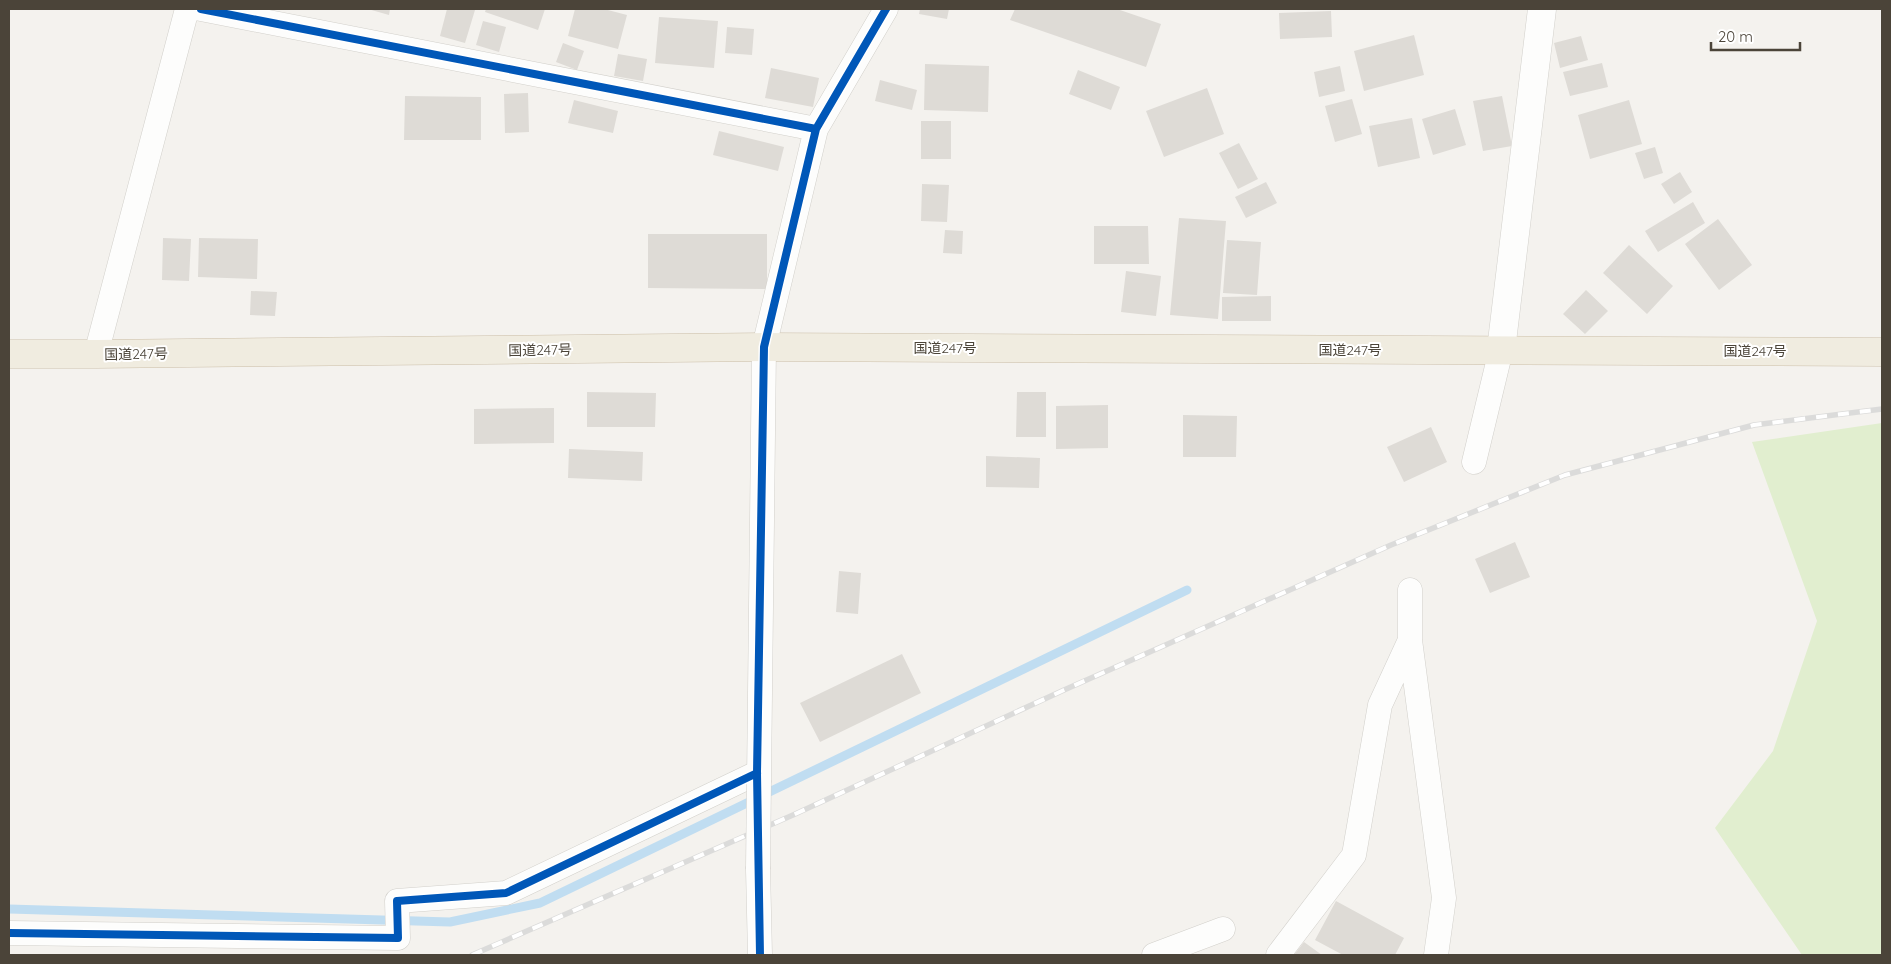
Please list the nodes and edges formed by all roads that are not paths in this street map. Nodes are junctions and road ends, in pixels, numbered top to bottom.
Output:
1 (187, 9) edge
2 (201, 9) edge
3 (886, 9) edge
4 (1542, 9) edge
5 (816, 129) junction
6 (764, 348) junction
7 (1502, 350) junction
8 (1882, 352) edge
9 (96, 354) junction
10 (9, 355) edge
11 (1474, 462) dead end
12 (1410, 590) dead end
13 (1410, 640) junction
14 (758, 777) junction
15 (1224, 929) dead end
16 (9, 933) edge
17 (760, 955) edge
18 (1154, 955) edge
19 (1278, 955) edge
20 (1436, 955) edge

1 - 9 street
2 - 5 street
3 - 5 street
4 - 7 street
5 - 6 street
6 - 7 highway, 国道247号
6 - 9 highway, 国道247号
6 - 14 street
7 - 8 highway, 国道247号
7 - 11 street
9 - 10 highway, 国道247号
12 - 13 street
13 - 19 street
13 - 20 street
14 - 16 street
14 - 17 street, bridge
15 - 18 street

